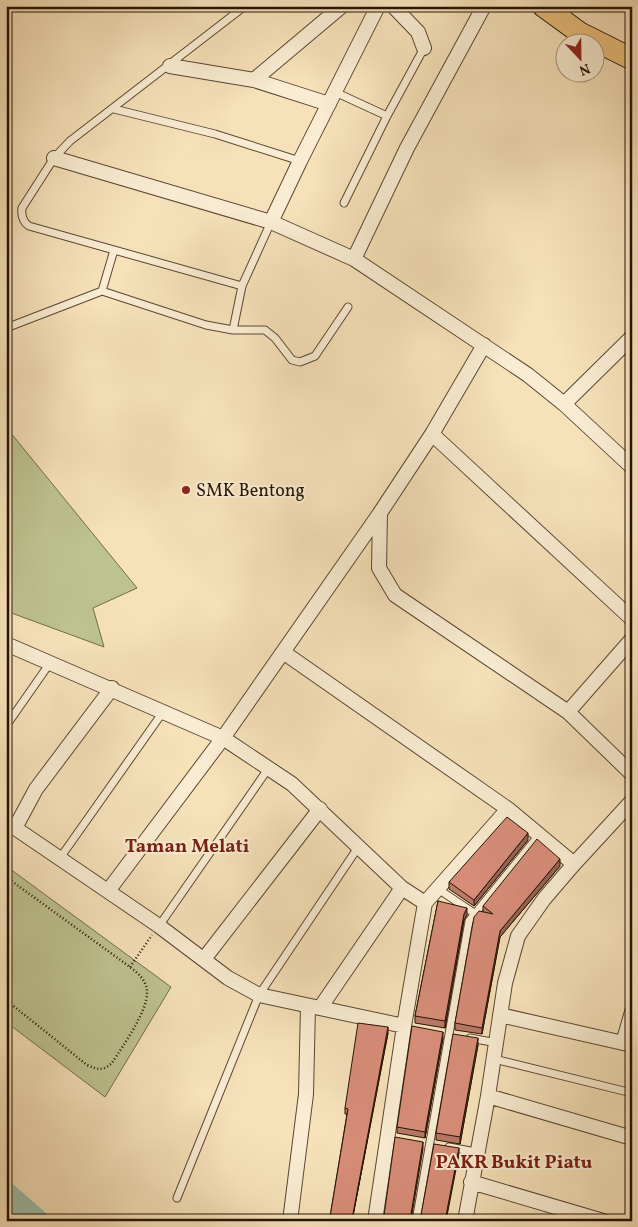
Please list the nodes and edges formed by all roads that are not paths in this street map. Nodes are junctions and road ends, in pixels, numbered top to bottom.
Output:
1 (245, 6) edge
2 (342, 6) edge
3 (378, 6) edge
4 (393, 6) edge
5 (484, 6) edge
6 (543, 6) edge
7 (424, 48) joint
8 (632, 59) edge
9 (170, 66) junction
10 (254, 80) junction
11 (332, 98) junction
12 (114, 109) junction
13 (387, 116) junction
14 (54, 158) junction
15 (300, 161) junction
16 (344, 203) dead end
17 (271, 222) junction
18 (114, 250) junction
19 (354, 259) junction
20 (242, 286) junction
21 (102, 291) junction
22 (348, 307) dead end
23 (6, 328) edge
24 (233, 330) junction
25 (632, 337) edge
26 (484, 345) junction
27 (564, 404) junction
28 (432, 434) junction
29 (632, 467) edge
30 (380, 513) junction
31 (632, 619) edge
32 (632, 639) edge
33 (6, 644) edge
34 (283, 652) junction
35 (50, 663) junction
36 (112, 688) junction
37 (163, 712) junction
38 (568, 712) junction
39 (6, 726) edge
40 (223, 738) junction
41 (268, 769) junction
42 (632, 774) edge
43 (632, 801) edge
44 (320, 809) junction
45 (508, 809) junction
46 (10, 824) edge
47 (539, 835) junction
48 (359, 846) junction
49 (60, 858) junction
50 (574, 864) junction
51 (402, 888) junction
52 (438, 889) junction
53 (108, 891) junction
54 (425, 903) junction
55 (474, 913) junction
56 (159, 926) junction
57 (204, 959) junction
58 (259, 995) junction
59 (314, 1007) junction
60 (632, 1012) edge
61 (500, 1015) junction
62 (408, 1027) junction
63 (440, 1032) edge
64 (449, 1034) junction
65 (497, 1043) junction
66 (627, 1044) edge
67 (494, 1059) junction
68 (632, 1093) edge
69 (488, 1096) junction
70 (632, 1138) edge
71 (422, 1142) edge
72 (430, 1144) junction
73 (476, 1152) junction
74 (471, 1182) junction
75 (177, 1198) dead end
76 (290, 1221) edge
77 (375, 1221) edge
78 (416, 1221) edge
79 (465, 1221) edge
80 (603, 1221) edge

1 - 9 lane
2 - 10 street
3 - 11 street
4 - 7 street
5 - 19 street
6 - 8 main road
7 - 13 lane
9 - 10 street
9 - 12 lane
10 - 11 street
11 - 13 lane
11 - 15 street
12 - 14 lane
12 - 15 lane
13 - 16 lane
14 - 17 street
14 - 18 lane
15 - 17 street
17 - 19 street
17 - 20 lane
18 - 20 lane
18 - 21 lane
19 - 26 street
20 - 24 lane
21 - 23 lane
21 - 24 lane
22 - 24 lane
25 - 27 street
26 - 27 street
26 - 28 street
27 - 29 street
28 - 30 street
28 - 31 street
30 - 34 street
30 - 38 street
32 - 38 street
33 - 35 street
34 - 40 street
34 - 45 street
35 - 36 street
35 - 39 lane
36 - 37 street
36 - 46 street
37 - 40 street
37 - 49 lane
38 - 42 street
40 - 41 street
40 - 53 street
41 - 44 street
41 - 56 lane
43 - 50 street
44 - 48 street
44 - 57 street
45 - 47 street
45 - 52 street
46 - 49 street
47 - 50 street
47 - 55 lane
48 - 51 street
48 - 58 lane
49 - 53 street
50 - 61 street
51 - 54 street
51 - 59 street
52 - 54 street
52 - 55 lane
53 - 56 street
54 - 62 street
55 - 64 lane
56 - 57 street
57 - 58 street
58 - 59 street
58 - 75 lane
59 - 62 street
59 - 76 street
60 - 66 street
61 - 65 street
61 - 66 street
62 - 77 street
63 - 64 lane
64 - 65 lane
64 - 72 lane
65 - 67 street
67 - 68 lane
67 - 69 street
69 - 70 street
69 - 73 street
71 - 72 lane
72 - 73 lane
72 - 78 lane
73 - 74 street
74 - 79 street
74 - 80 street

